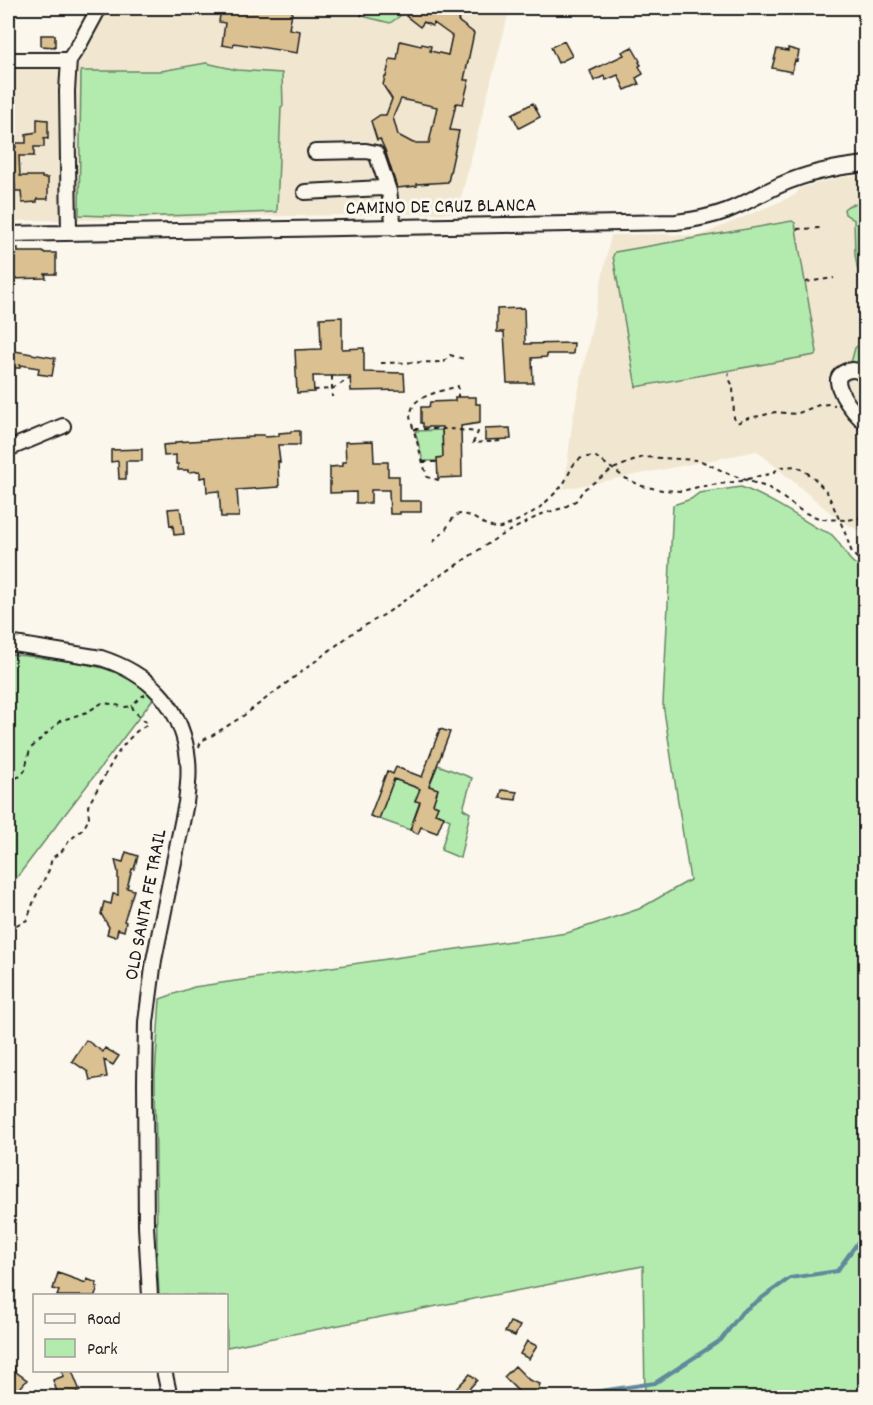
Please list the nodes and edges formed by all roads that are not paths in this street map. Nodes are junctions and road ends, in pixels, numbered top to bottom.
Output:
1 (99, 8) edge
2 (8, 60) edge
3 (69, 60) junction
4 (315, 152) dead end
5 (866, 164) edge
6 (389, 191) junction
7 (305, 192) dead end
8 (394, 228) junction
9 (69, 233) junction
10 (8, 234) edge
11 (866, 377) edge
12 (866, 421) edge
13 (63, 426) dead end
14 (8, 449) edge
15 (8, 643) edge
16 (150, 1294) edge
17 (164, 1372) edge
18 (170, 1398) edge

1 - 3 street
2 - 3 street
3 - 9 street
4 - 6 street
5 - 8 street, CAMINO DE CRUZ BLANCA
6 - 7 street
6 - 8 street
8 - 9 street, CAMINO DE CRUZ BLANCA
9 - 10 street, CAMINO DE CRUZ BLANCA
11 - 12 street
13 - 14 street
15 - 16 street, OLD SANTA FE TRAIL
17 - 18 street

